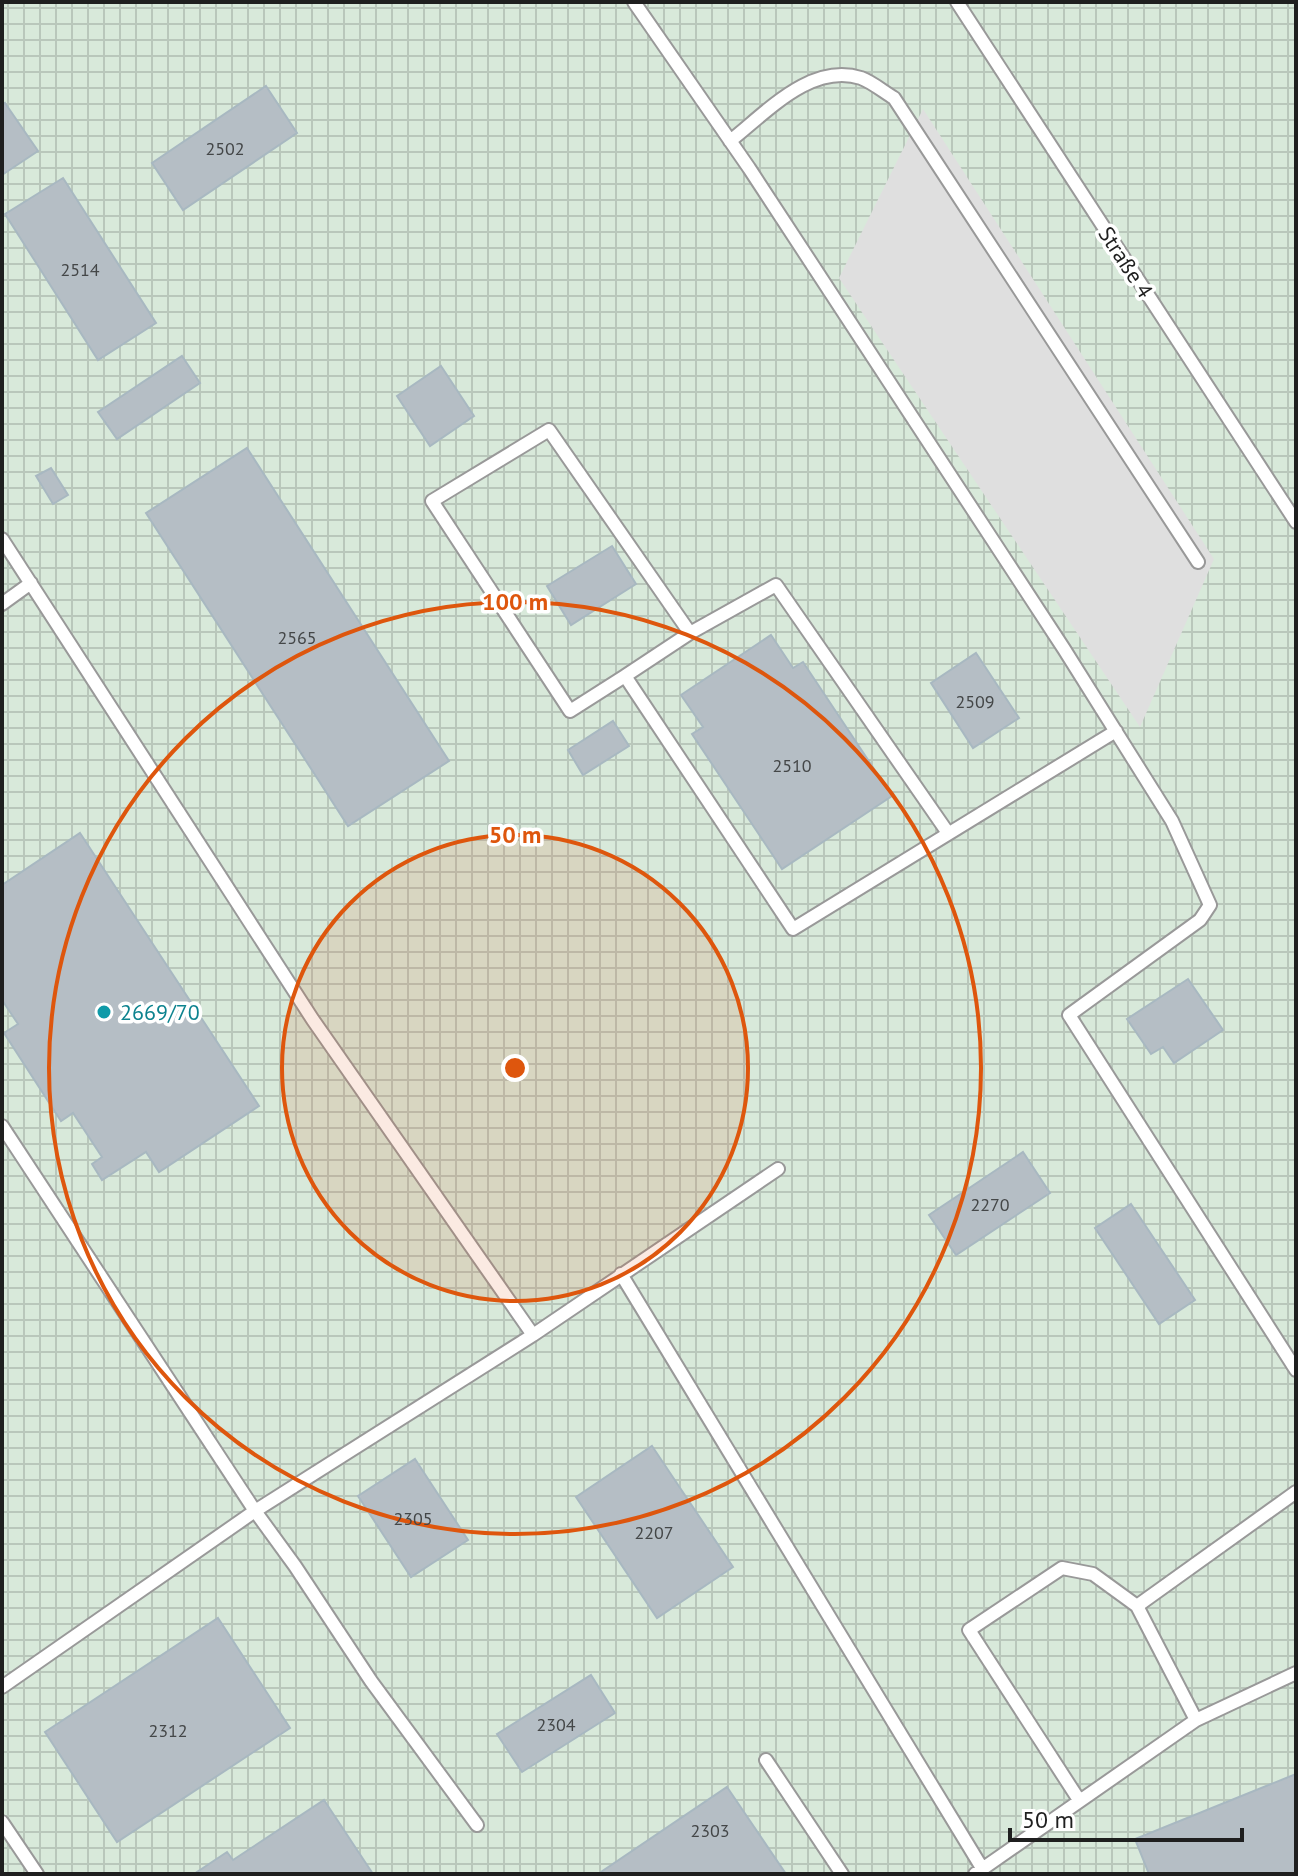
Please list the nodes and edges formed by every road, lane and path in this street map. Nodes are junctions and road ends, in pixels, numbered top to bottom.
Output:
1 (634, 2) edge
2 (957, 2) edge
3 (730, 141) junction
4 (1296, 522) edge
5 (2, 539) edge
6 (1198, 562) dead end
7 (31, 583) junction
8 (2, 604) edge
9 (690, 633) junction
10 (625, 676) junction
11 (1116, 731) junction
12 (948, 833) junction
13 (2, 1126) edge
14 (778, 1169) dead end
15 (621, 1274) junction
16 (533, 1335) junction
17 (1296, 1370) edge
18 (1296, 1492) edge
19 (255, 1511) junction
20 (1137, 1606) junction
21 (1296, 1673) edge
22 (2, 1687) edge
23 (1196, 1720) junction
24 (766, 1760) dead end
25 (1079, 1800) junction
26 (2, 1822) edge
27 (477, 1825) dead end
28 (979, 1871) edge
29 (37, 1874) edge
30 (842, 1874) edge

1 - 3 lane
2 - 4 lane, Straße 4
3 - 6 lane
3 - 11 lane
5 - 7 lane
7 - 8 lane
7 - 16 lane
9 - 10 lane
9 - 10 lane
9 - 12 lane
10 - 12 lane
11 - 12 lane
11 - 17 lane
13 - 19 lane
14 - 15 lane
15 - 16 lane
15 - 28 lane
16 - 19 lane
18 - 20 lane
19 - 22 lane
19 - 27 lane
20 - 23 lane
20 - 25 lane
21 - 23 lane
23 - 25 lane
24 - 30 lane
25 - 28 lane
26 - 29 lane

